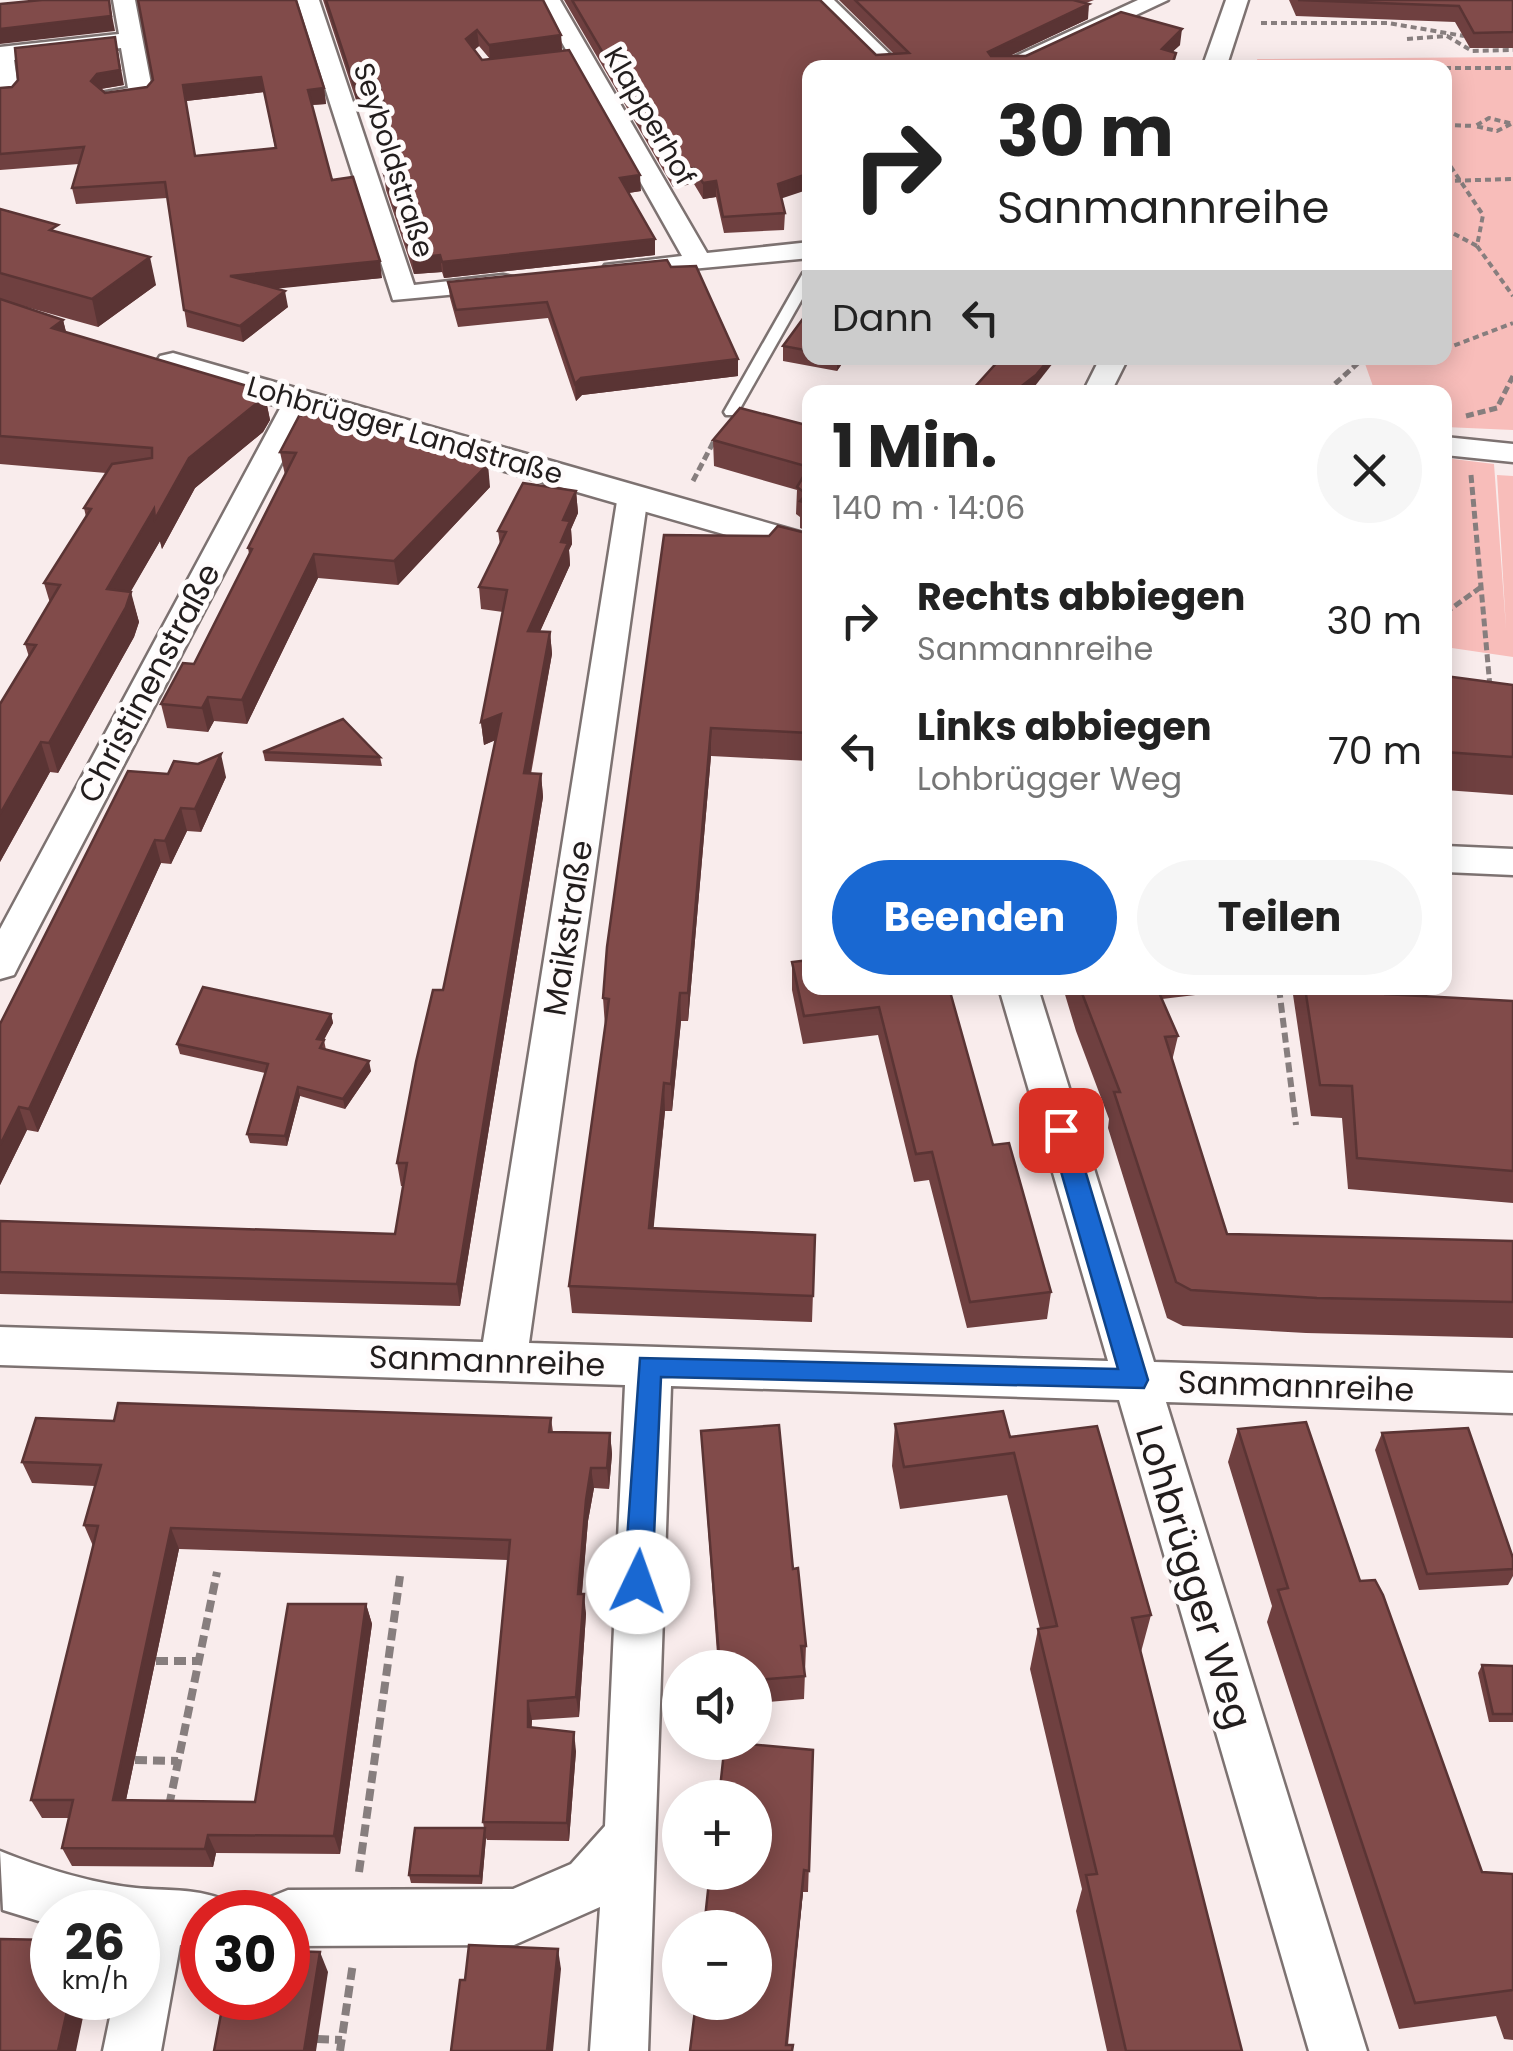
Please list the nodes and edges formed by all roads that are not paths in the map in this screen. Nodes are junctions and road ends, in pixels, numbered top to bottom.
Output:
1 (124, 0) edge
2 (308, 0) edge
3 (549, 0) edge
4 (821, 0) edge
5 (1157, 0) edge
6 (1234, 11) edge
7 (132, 40) junction
8 (884, 60) edge
9 (1020, 60) edge
10 (1217, 60) edge
11 (6, 94) edge
12 (110, 98) edge
13 (802, 253) edge
14 (699, 262) junction
15 (580, 275) edge
16 (521, 281) edge
17 (802, 287) edge
18 (130, 352) edge
19 (298, 401) junction
20 (731, 412) edge
21 (1457, 448) edge
22 (1513, 453) edge
23 (633, 495) junction
24 (802, 545) edge
25 (1452, 858) edge
26 (1513, 862) edge
27 (0, 964) edge
28 (1021, 995) edge
29 (0, 1346) edge
30 (503, 1362) junction
31 (649, 1366) junction
32 (1135, 1380) junction
33 (1513, 1393) edge
34 (631, 1837) junction
35 (0, 1878) edge
36 (30, 1892) edge
37 (310, 1918) edge
38 (137, 2020) edge
39 (132, 2051) edge
40 (620, 2051) edge
41 (1338, 2051) edge

1 - 7 street
2 - 16 street, Seyboldstraße
3 - 14 street, Klapperhof
4 - 8 street
5 - 9 street
6 - 10 street
7 - 11 street
7 - 12 street
13 - 14 street
14 - 15 street
17 - 20 lane
18 - 19 street, Lohbrügger Landstraße
19 - 23 street, Lohbrügger Landstraße
19 - 27 street, Christinenstraße
21 - 22 street
23 - 24 street, Lohbrügger Landstraße
23 - 30 street, Maikstraße
25 - 26 street
28 - 32 street, Lohbrügger Weg
29 - 30 street, Sanmannreihe
30 - 31 street, Sanmannreihe
31 - 32 street, Sanmannreihe
31 - 34 street
32 - 33 street, Sanmannreihe
32 - 41 street, Lohbrügger Weg
34 - 37 street
34 - 40 street
35 - 36 street
38 - 39 street

